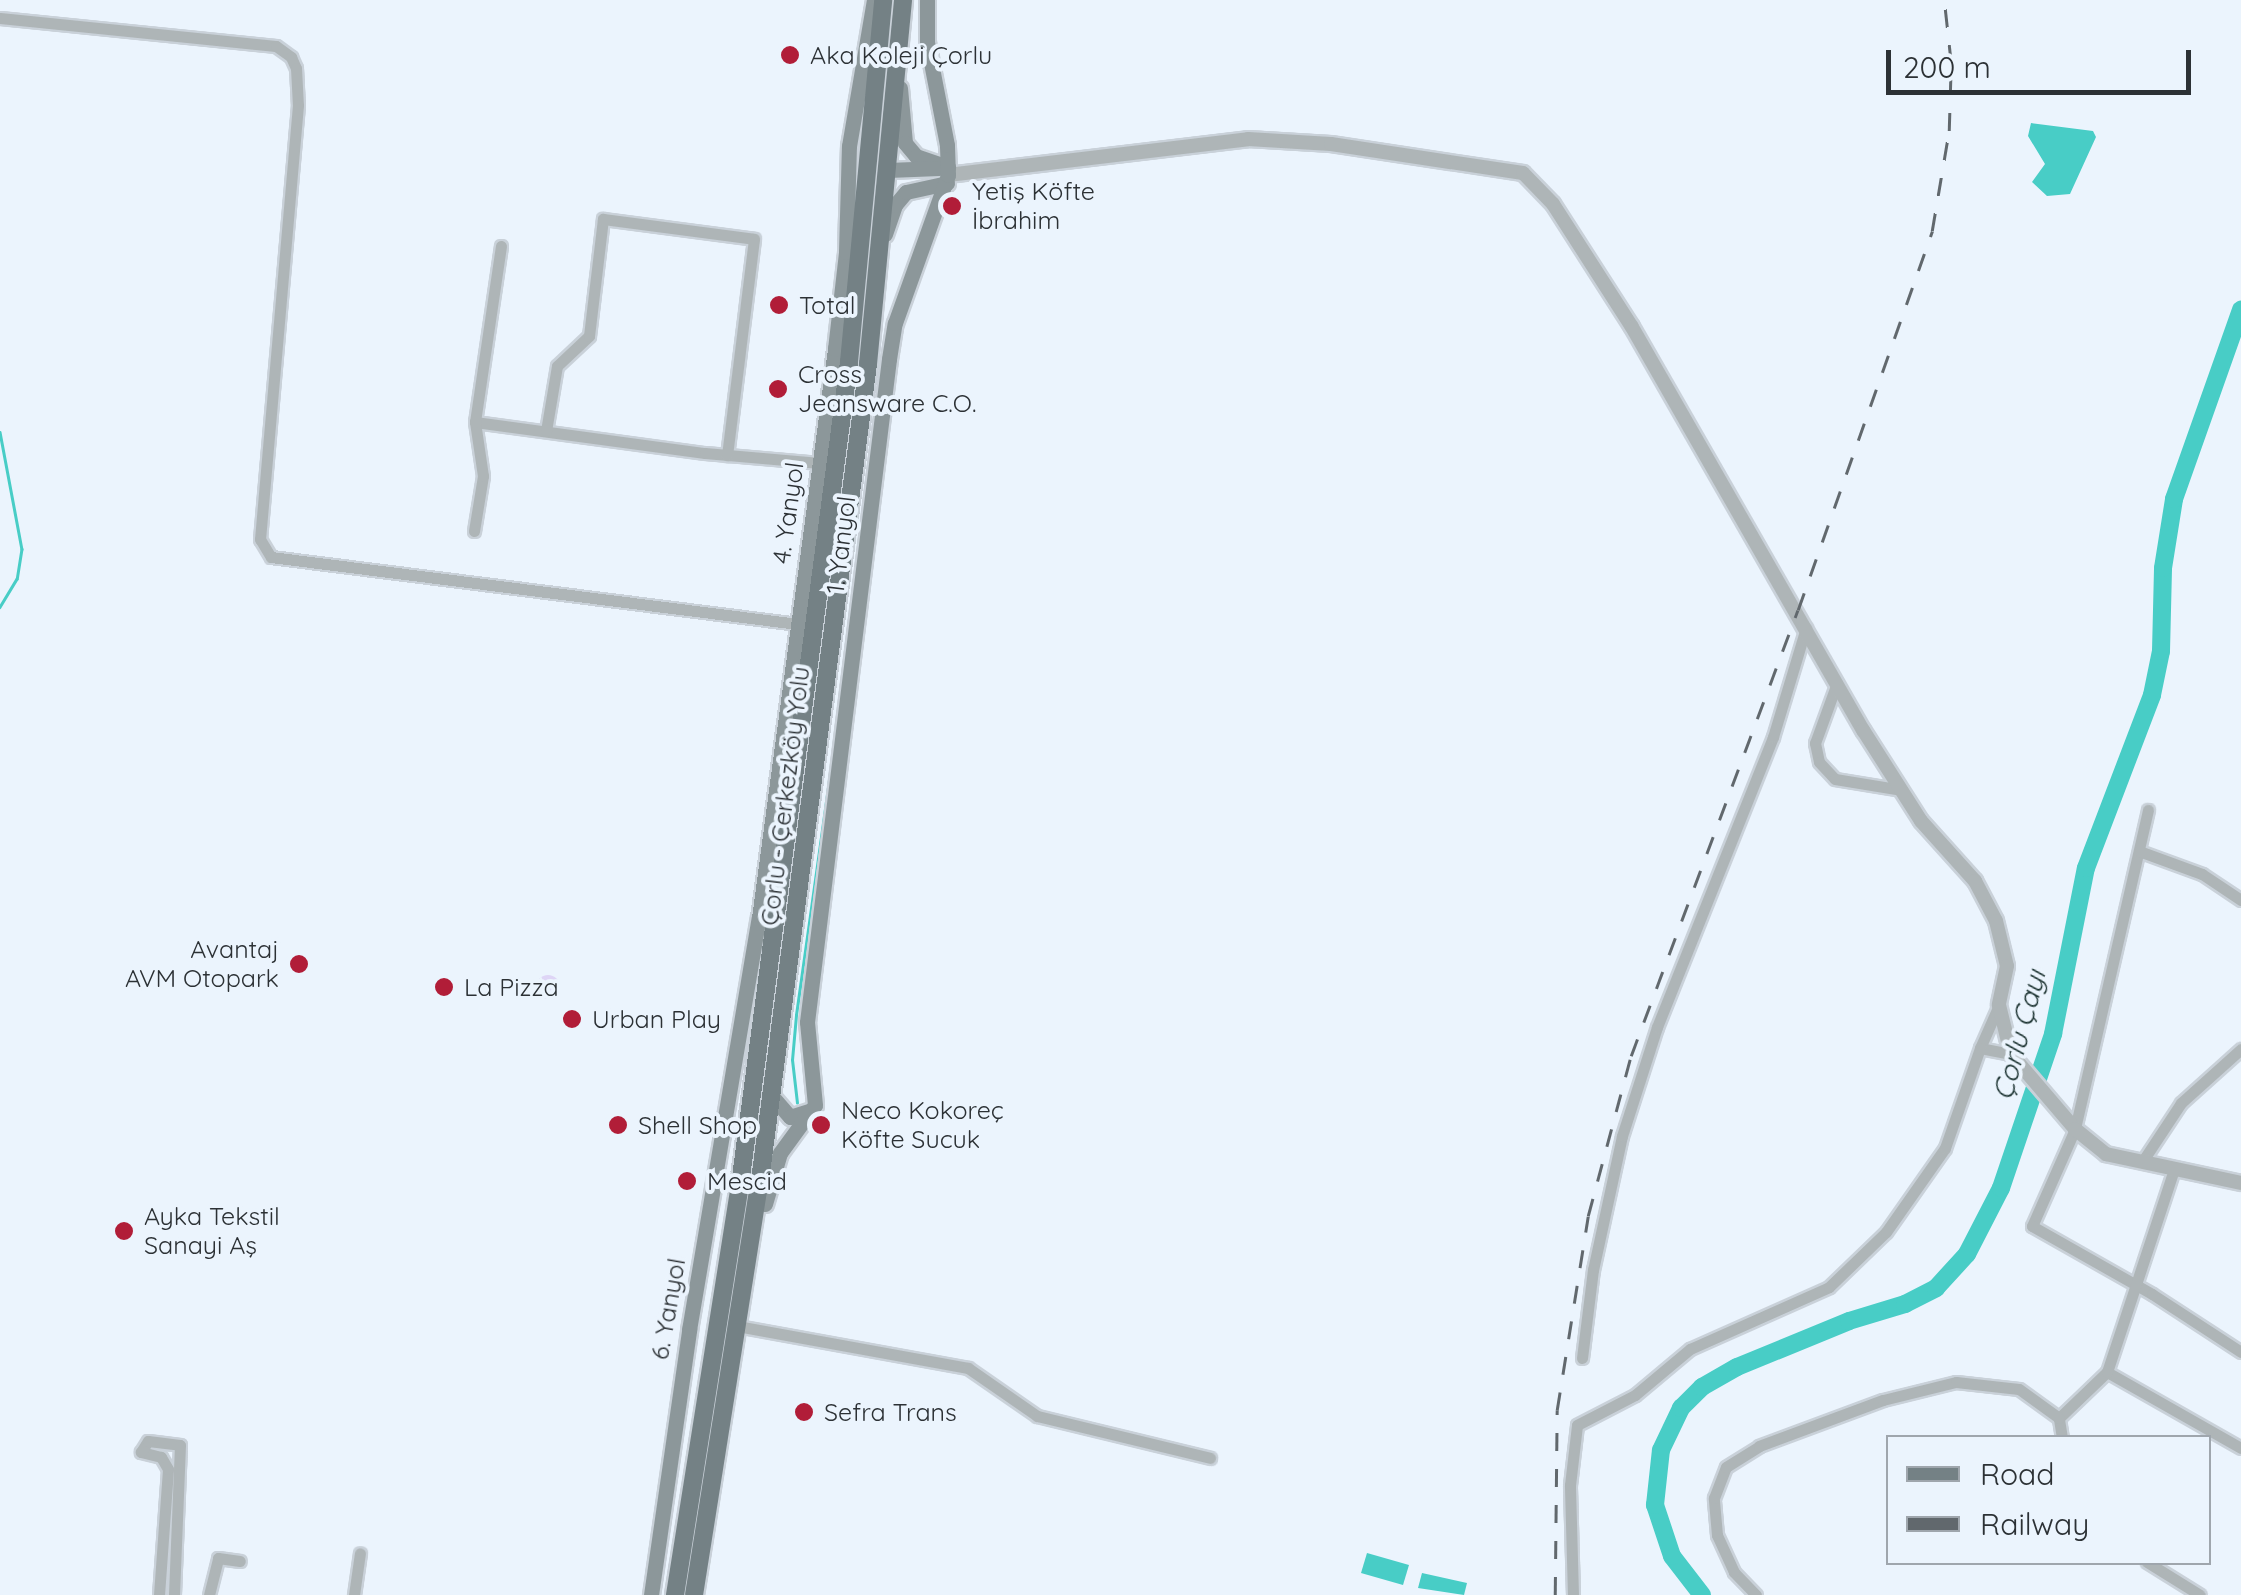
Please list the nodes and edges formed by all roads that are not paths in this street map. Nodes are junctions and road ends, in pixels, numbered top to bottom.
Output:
1 (874, 0) edge
2 (884, 0) edge
3 (903, 0) edge
4 (926, 0) edge
5 (0, 18) edge
6 (896, 69) junction
7 (850, 146) junction
8 (882, 174) junction
9 (948, 175) junction
10 (866, 203) junction
11 (501, 246) dead end
12 (880, 247) junction
13 (846, 252) junction
14 (476, 422) junction
15 (546, 431) junction
16 (727, 455) junction
17 (820, 463) junction
18 (474, 531) dead end
19 (798, 624) junction
20 (1806, 628) junction
21 (1837, 683) junction
22 (1902, 790) junction
23 (2148, 810) dead end
24 (2140, 852) junction
25 (2241, 900) edge
26 (773, 937) junction
27 (1998, 1005) junction
28 (742, 1032) junction
29 (1980, 1048) junction
30 (2241, 1049) edge
31 (2011, 1054) junction
32 (770, 1094) junction
33 (815, 1104) junction
34 (2075, 1129) junction
35 (2142, 1162) junction
36 (2174, 1169) junction
37 (2241, 1183) edge
38 (745, 1272) junction
39 (2134, 1284) junction
40 (736, 1326) junction
41 (2241, 1352) edge
42 (1582, 1358) dead end
43 (2106, 1372) junction
44 (2059, 1418) junction
45 (2062, 1435) edge
46 (2241, 1448) edge
47 (1210, 1458) dead end
48 (360, 1553) dead end
49 (240, 1561) dead end
50 (2152, 1565) edge
51 (158, 1595) edge
52 (174, 1595) edge
53 (209, 1595) edge
54 (354, 1595) edge
55 (651, 1595) edge
56 (675, 1595) edge
57 (694, 1595) edge
58 (1573, 1595) edge
59 (1756, 1595) edge
60 (2200, 1595) edge

1 - 7 main road, 4. Yanyol
2 - 8 main road, Çorlu - Çerkezköy Yolu
3 - 6 main road, Çorlu - Çerkezköy Yolu
4 - 9 main road, 1. Yanyol
5 - 19 street
6 - 8 main road, Çorlu - Çerkezköy Yolu
6 - 9 main road
7 - 8 main road
7 - 13 main road, 4. Yanyol
8 - 9 main road
8 - 10 main road, Çorlu - Çerkezköy Yolu
8 - 12 main road, Çorlu - Çerkezköy Yolu
9 - 12 main road
9 - 20 street
9 - 33 main road, 1. Yanyol
10 - 13 main road
10 - 26 main road, Çorlu - Çerkezköy Yolu
11 - 14 street
12 - 32 main road, Çorlu - Çerkezköy Yolu
13 - 17 main road, 4. Yanyol
14 - 15 street
14 - 18 street
15 - 16 street
15 - 16 street
16 - 17 street
17 - 19 main road, 4. Yanyol
19 - 28 main road, 4. Yanyol
20 - 21 street
20 - 42 street
21 - 22 street
21 - 22 street
22 - 27 street
23 - 24 street
24 - 25 street
24 - 34 street
26 - 28 main road
26 - 56 main road, Çorlu - Çerkezköy Yolu
27 - 29 street
27 - 31 street
28 - 55 main road, 6. Yanyol
29 - 31 street
29 - 58 street
30 - 35 street
31 - 34 street
32 - 33 main road
32 - 38 main road, Çorlu - Çerkezköy Yolu
33 - 38 main road
34 - 35 street
34 - 39 street
35 - 36 street
36 - 37 street
36 - 39 street
38 - 40 main road, Çorlu - Çerkezköy Yolu
39 - 41 street
39 - 43 street
40 - 47 street
40 - 57 main road, Çorlu - Çerkezköy Yolu
43 - 44 street
43 - 46 street
44 - 45 street
44 - 59 street
48 - 54 street
49 - 53 street
50 - 60 street
51 - 52 street

